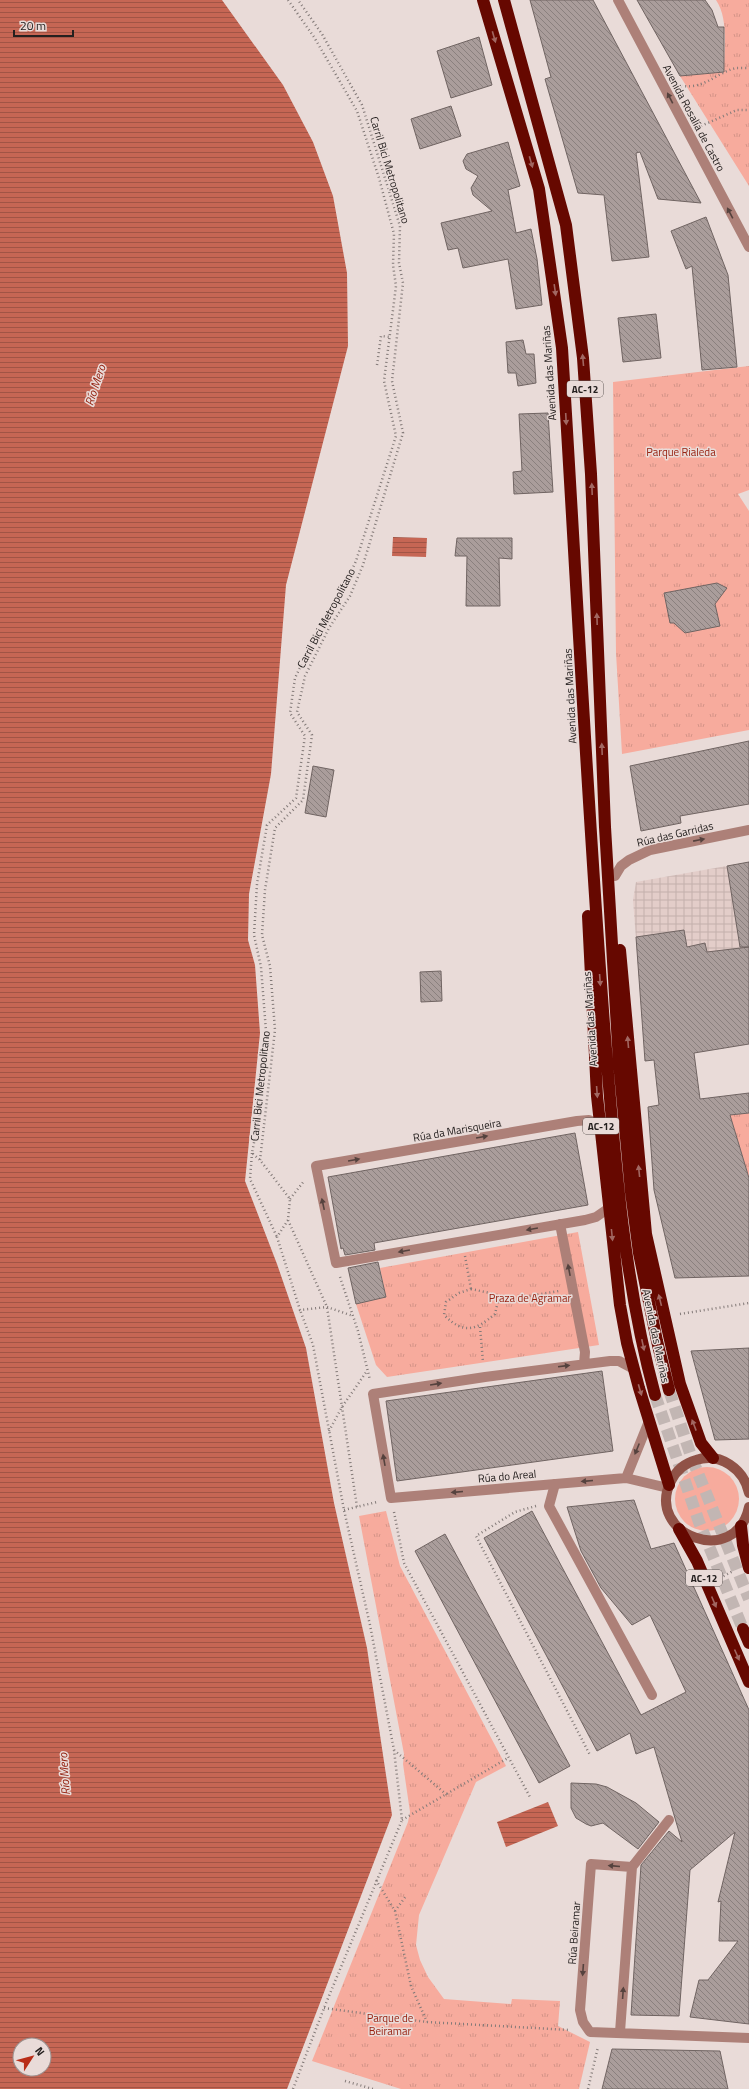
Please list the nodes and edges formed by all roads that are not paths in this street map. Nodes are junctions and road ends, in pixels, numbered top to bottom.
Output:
1 (483, 0) edge
2 (504, 0) edge
3 (618, 0) edge
4 (749, 247) edge
5 (587, 759) junction
6 (604, 788) junction
7 (749, 830) edge
8 (615, 876) junction
9 (602, 1126) junction
10 (609, 1208) junction
11 (560, 1224) junction
12 (584, 1364) junction
13 (634, 1369) junction
14 (669, 1390) tunnel mouth
15 (655, 1395) tunnel mouth
16 (649, 1421) junction
17 (713, 1458) junction
18 (735, 1468) junction
19 (749, 1472) edge
20 (626, 1478) junction
21 (555, 1484) junction
22 (669, 1487) junction
23 (749, 1493) edge
24 (749, 1507) edge
25 (741, 1526) junction
26 (679, 1529) junction
27 (748, 1567) edge
28 (743, 1629) tunnel mouth
29 (749, 1643) edge
30 (749, 1682) edge
31 (652, 1696) dead end
32 (669, 1820) dead end
33 (632, 1867) junction
34 (620, 2032) junction
35 (749, 2038) edge

1 -> 5 highway, Avenida das Mariñas / AC-12
6 -> 2 highway, Avenida das Mariñas / AC-12
4 -> 3 street, Avenida Rosalía de Castro
5 -> 9 highway, AC-12
5 -> 15 highway, Avenida das Mariñas / AC-12
6 - 8 highway, AC-12
6 - 14 highway, Avenida das Mariñas / AC-12
8 -> 7 street, Rúa das Garridas
17 -> 8 highway, AC-12
9 - 10 highway, AC-12
11 -> 9 street, Rúa da Marisqueira
10 - 11 street
10 -> 13 highway, AC-12
12 -> 11 street
12 - 13 street
21 -> 12 street, Rúa do Areal
13 -> 16 highway, AC-12
16 -> 20 street
16 - 22 highway, AC-12
17 - 18 street
17 - 22 street
18 - 19 street
18 - 23 street
20 -> 21 street, Rúa do Areal
20 - 22 street, Rúa do Areal
21 - 31 street
22 - 26 street
24 - 25 street
25 - 26 street
25 - 27 highway
26 -> 30 highway, AC-12
28 - 29 highway
32 - 33 street
34 -> 33 street
33 -> 34 street, Rúa Beiramar
34 - 35 street

